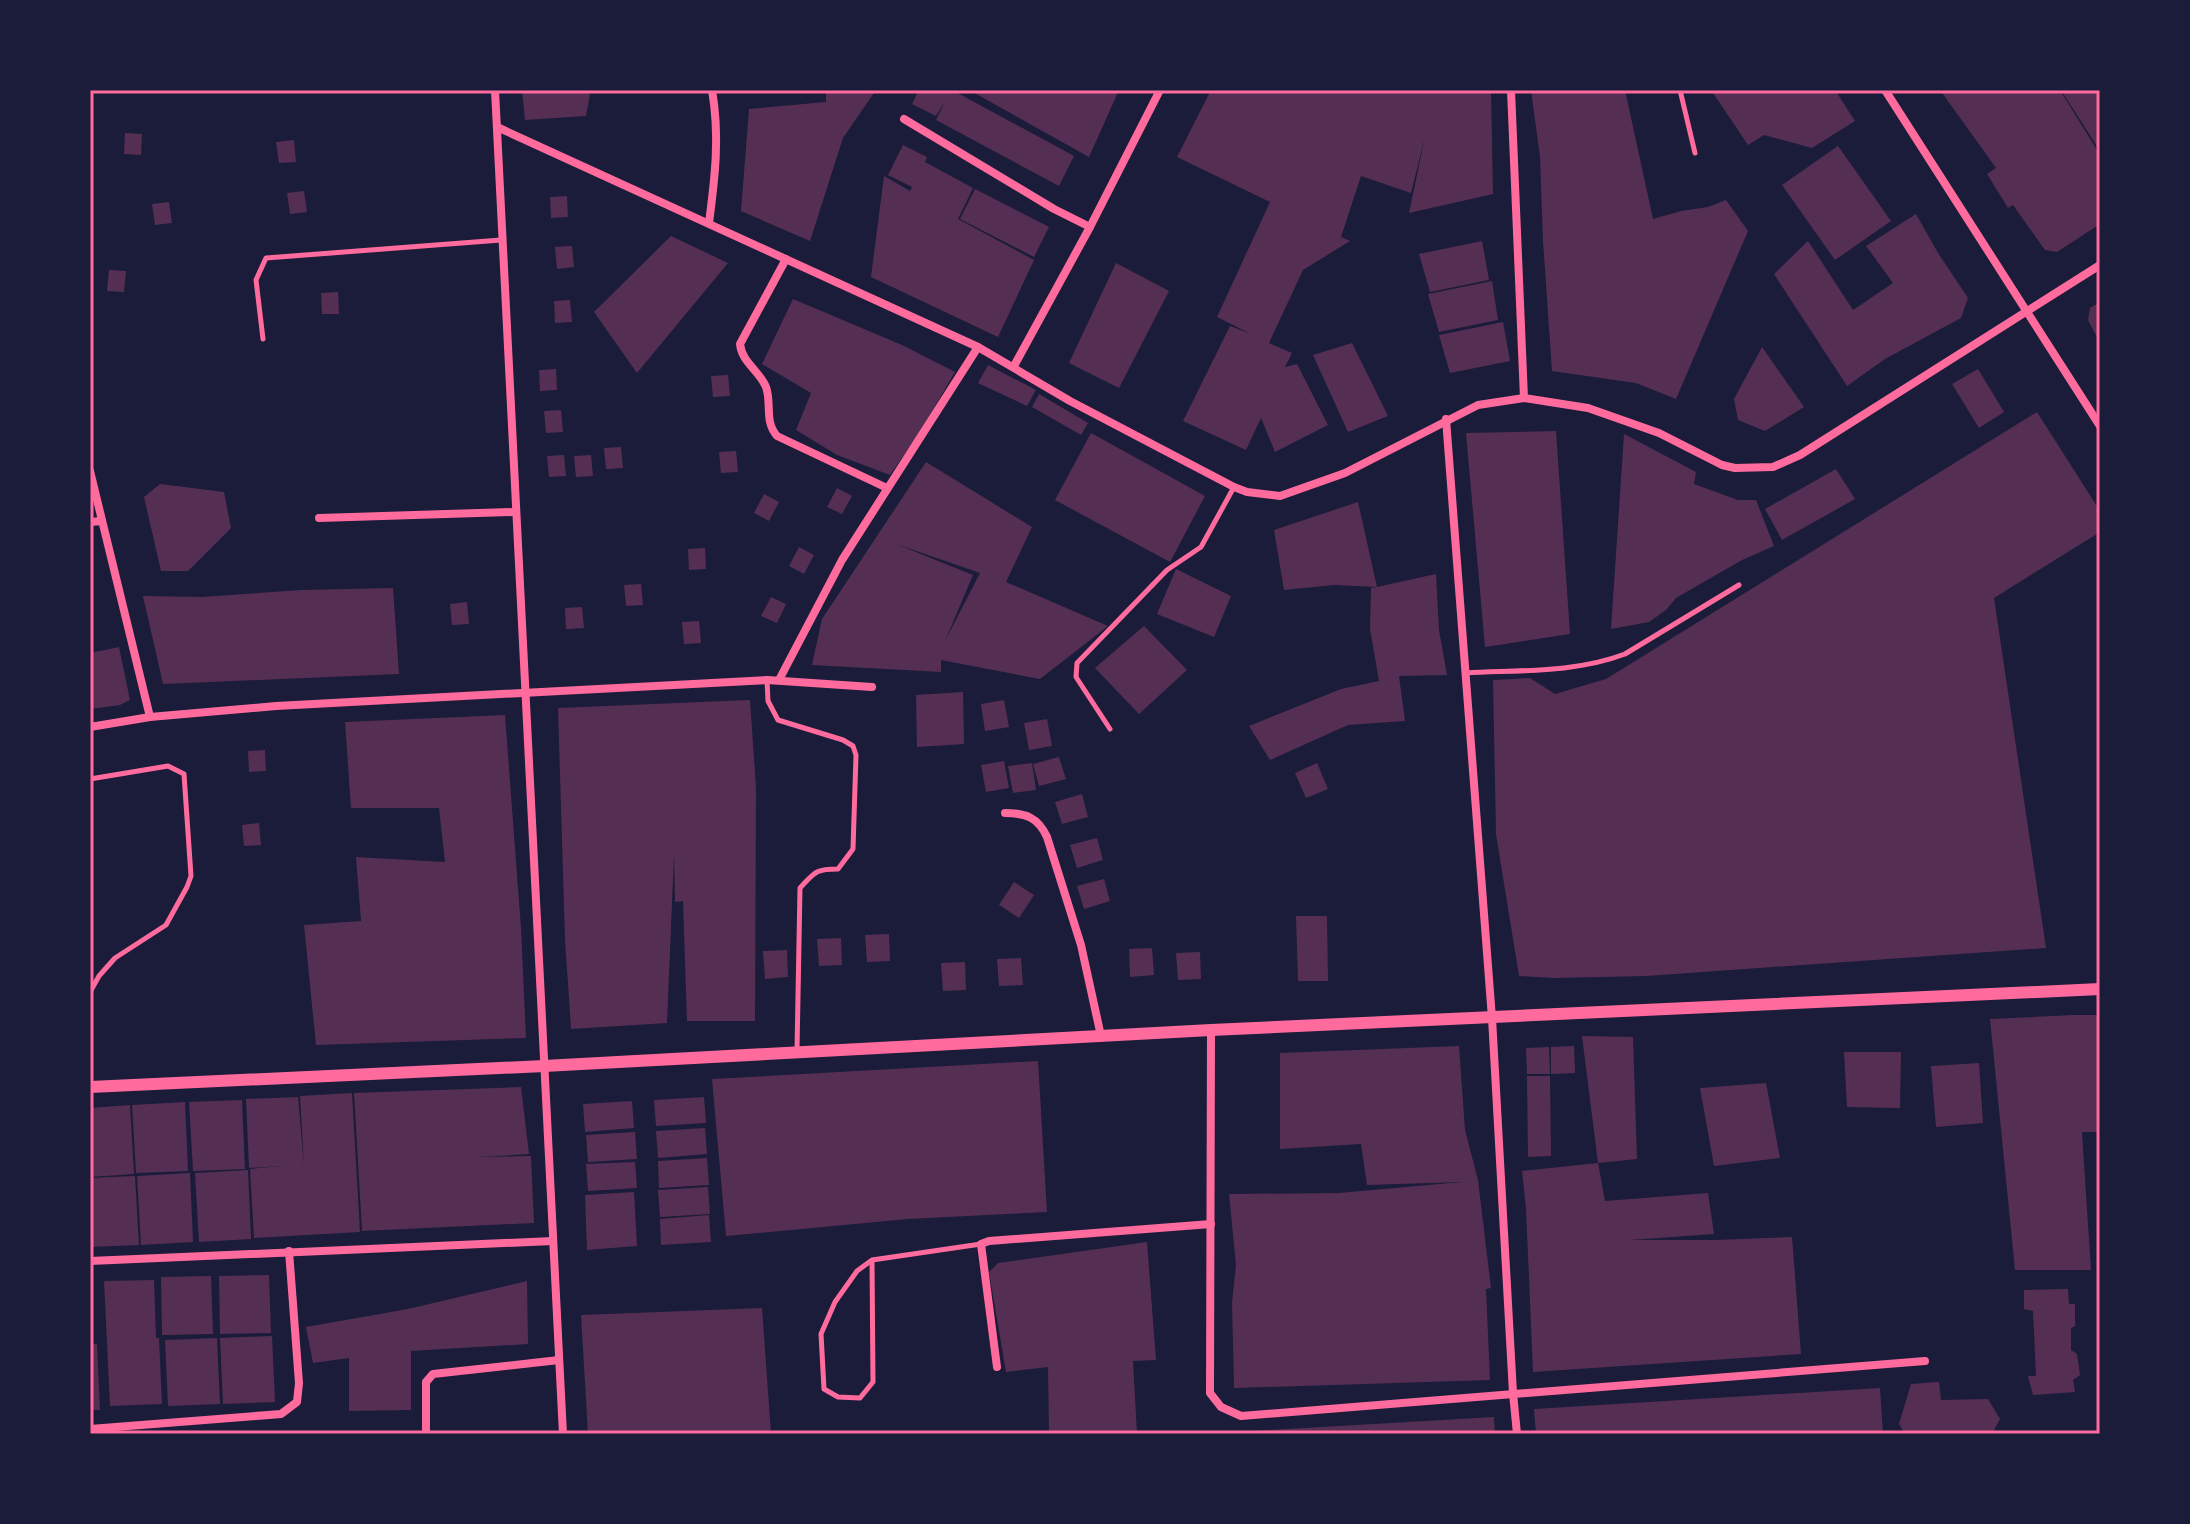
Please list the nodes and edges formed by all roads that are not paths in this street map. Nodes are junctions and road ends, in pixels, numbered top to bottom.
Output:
1 (495, 90) edge
2 (712, 90) edge
3 (1160, 90) edge
4 (1511, 90) edge
5 (1680, 90) edge
6 (1885, 90) edge
7 (904, 119) dead end
8 (497, 127) junction
9 (1695, 153) dead end
10 (709, 223) junction
11 (1090, 227) junction
12 (501, 240) junction
13 (786, 259) junction
14 (2100, 265) edge
15 (2027, 311) junction
16 (263, 339) dead end
17 (978, 347) junction
18 (1014, 366) junction
19 (1524, 398) junction
20 (1446, 419) junction
21 (2100, 426) edge
22 (90, 471) edge
23 (1234, 487) junction
24 (887, 488) junction
25 (514, 512) junction
26 (319, 518) dead end
27 (102, 521) junction
28 (90, 522) edge
29 (1739, 585) dead end
30 (1466, 673) junction
31 (767, 680) junction
32 (779, 680) junction
33 (872, 687) dead end
34 (525, 693) junction
35 (150, 717) junction
36 (90, 727) edge
37 (1110, 729) dead end
38 (90, 779) edge
39 (1005, 813) dead end
40 (2100, 989) edge
41 (90, 992) edge
42 (1492, 1018) junction
43 (1211, 1030) junction
44 (1101, 1036) junction
45 (797, 1053) junction
46 (544, 1066) junction
47 (90, 1087) edge
48 (1211, 1224) junction
49 (553, 1241) junction
50 (981, 1244) junction
51 (289, 1251) junction
52 (872, 1260) junction
53 (90, 1261) edge
54 (559, 1360) junction
55 (1925, 1361) dead end
56 (997, 1367) dead end
57 (1513, 1393) junction
58 (90, 1429) edge
59 (426, 1434) edge
60 (563, 1434) edge
61 (1517, 1434) edge

1 - 8 street
2 - 10 street
3 - 11 street
4 - 19 street
5 - 9 lane
6 - 15 street
7 - 11 street
8 - 10 street
8 - 12 street
10 - 13 street
11 - 18 street
12 - 16 lane
12 - 25 street
13 - 17 street
13 - 24 street
14 - 15 street
15 - 19 street
15 - 21 street
17 - 18 street
17 - 24 street
18 - 23 street
19 - 20 street
20 - 23 street
20 - 30 street
22 - 27 street
23 - 37 lane
24 - 32 street
25 - 26 street
25 - 34 street
27 - 28 street
27 - 35 street
29 - 30 lane
30 - 42 street
31 - 32 street
31 - 34 street
31 - 45 lane
32 - 33 street
34 - 35 street
34 - 46 street
35 - 36 street
38 - 41 lane
39 - 44 street
40 - 42 street
42 - 43 street
42 - 57 street
43 - 44 street
43 - 48 street
44 - 45 street
45 - 46 street
46 - 47 street
46 - 49 street
48 - 50 street
48 - 57 street
49 - 51 street
49 - 54 street
50 - 52 lane
50 - 56 street
51 - 53 street
51 - 58 street
52 - 52 lane
54 - 59 street
54 - 60 street
55 - 57 street
57 - 61 street

